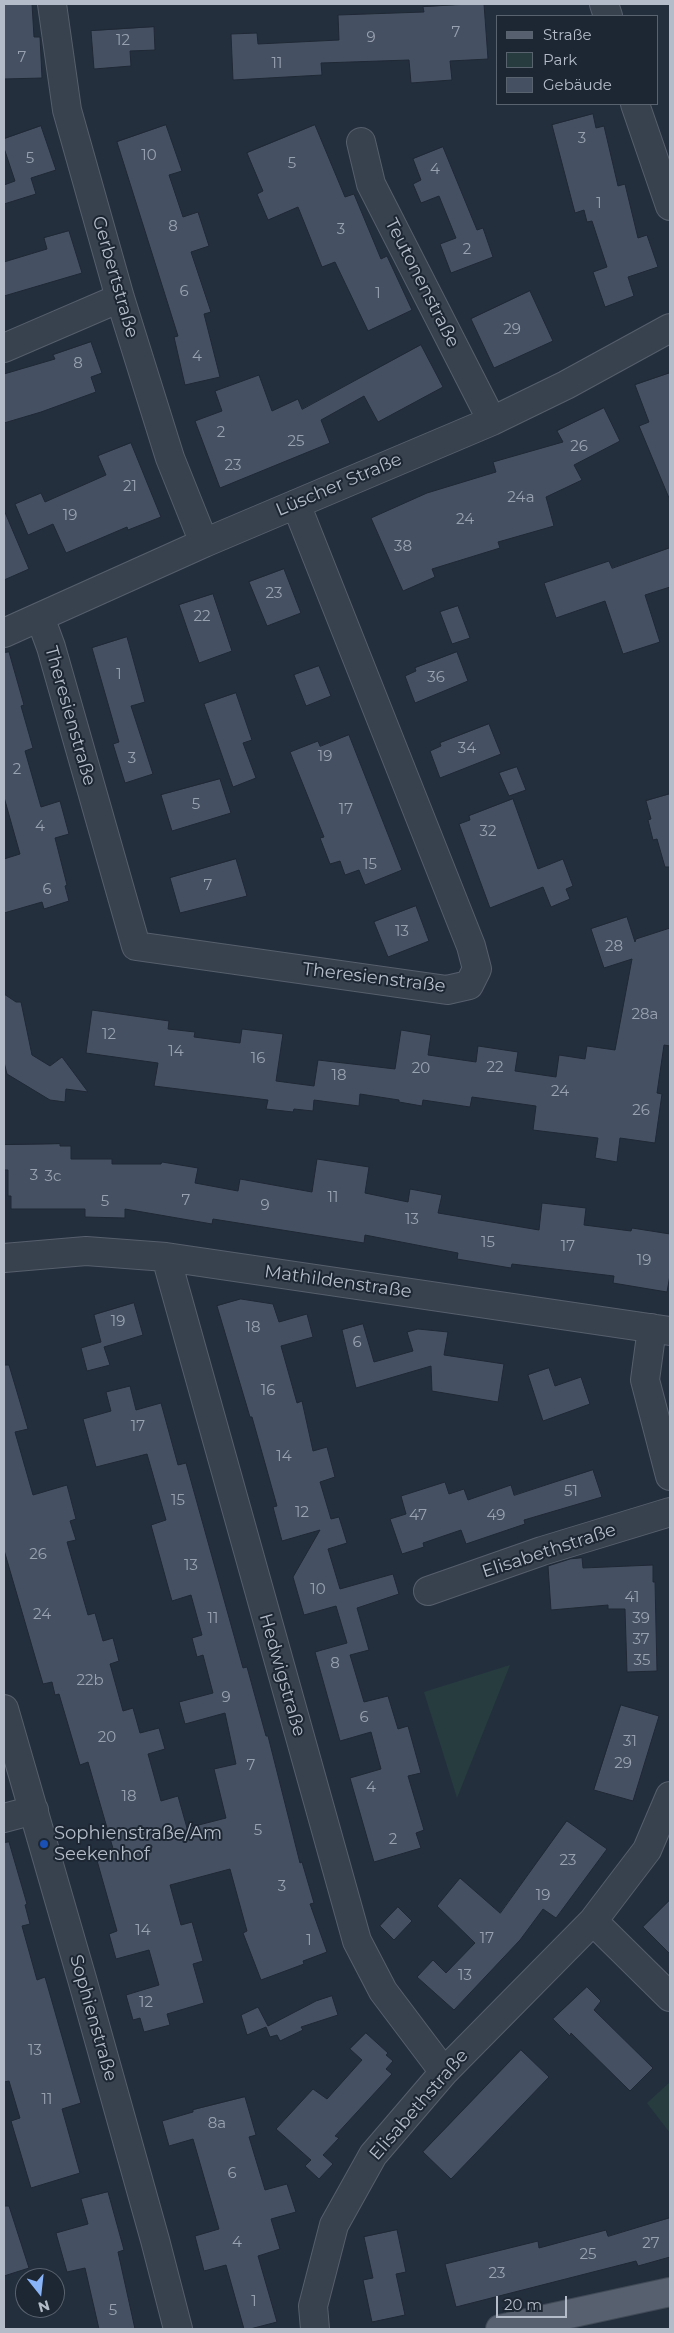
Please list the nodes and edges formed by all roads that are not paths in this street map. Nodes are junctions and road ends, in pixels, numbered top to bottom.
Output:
1 (52, 4) edge
2 (634, 105) edge
3 (361, 142) dead end
4 (670, 206) edge
5 (120, 298) junction
6 (670, 328) edge
7 (4, 348) edge
8 (492, 421) junction
9 (296, 504) junction
10 (204, 543) junction
11 (40, 618) junction
12 (4, 633) edge
13 (166, 1257) junction
14 (4, 1258) edge
15 (661, 1329) edge
16 (670, 1476) edge
17 (670, 1512) edge
18 (428, 1591) dead end
19 (4, 1709) edge
20 (670, 1796) edge
21 (34, 1810) junction
22 (4, 1818) edge
23 (593, 1921) junction
24 (670, 1997) edge
25 (444, 2072) junction
26 (670, 2292) edge
27 (178, 2329) edge
28 (315, 2329) edge
29 (500, 2329) edge

1 - 5 street, Gerbertstraße
2 - 4 street
3 - 8 street, Teutonenstraße
5 - 7 street
5 - 10 street, Gerbertstraße
6 - 8 street, Lüscher Straße
8 - 9 street, Lüscher Straße
9 - 10 street, Lüscher Straße
9 - 11 street, Theresienstraße
10 - 11 street, Lüscher Straße
11 - 12 street, Lüscher Straße
13 - 14 street, Mathildenstraße
13 - 15 street, Mathildenstraße
13 - 25 street, Hedwigstraße
15 - 16 street
17 - 18 street, Elisabethstraße
19 - 21 street, Sophienstraße
20 - 23 street, Elisabethstraße
21 - 22 street
21 - 27 street, Sophienstraße
23 - 24 street
23 - 25 street, Elisabethstraße
25 - 28 street, Elisabethstraße
26 - 29 main road

